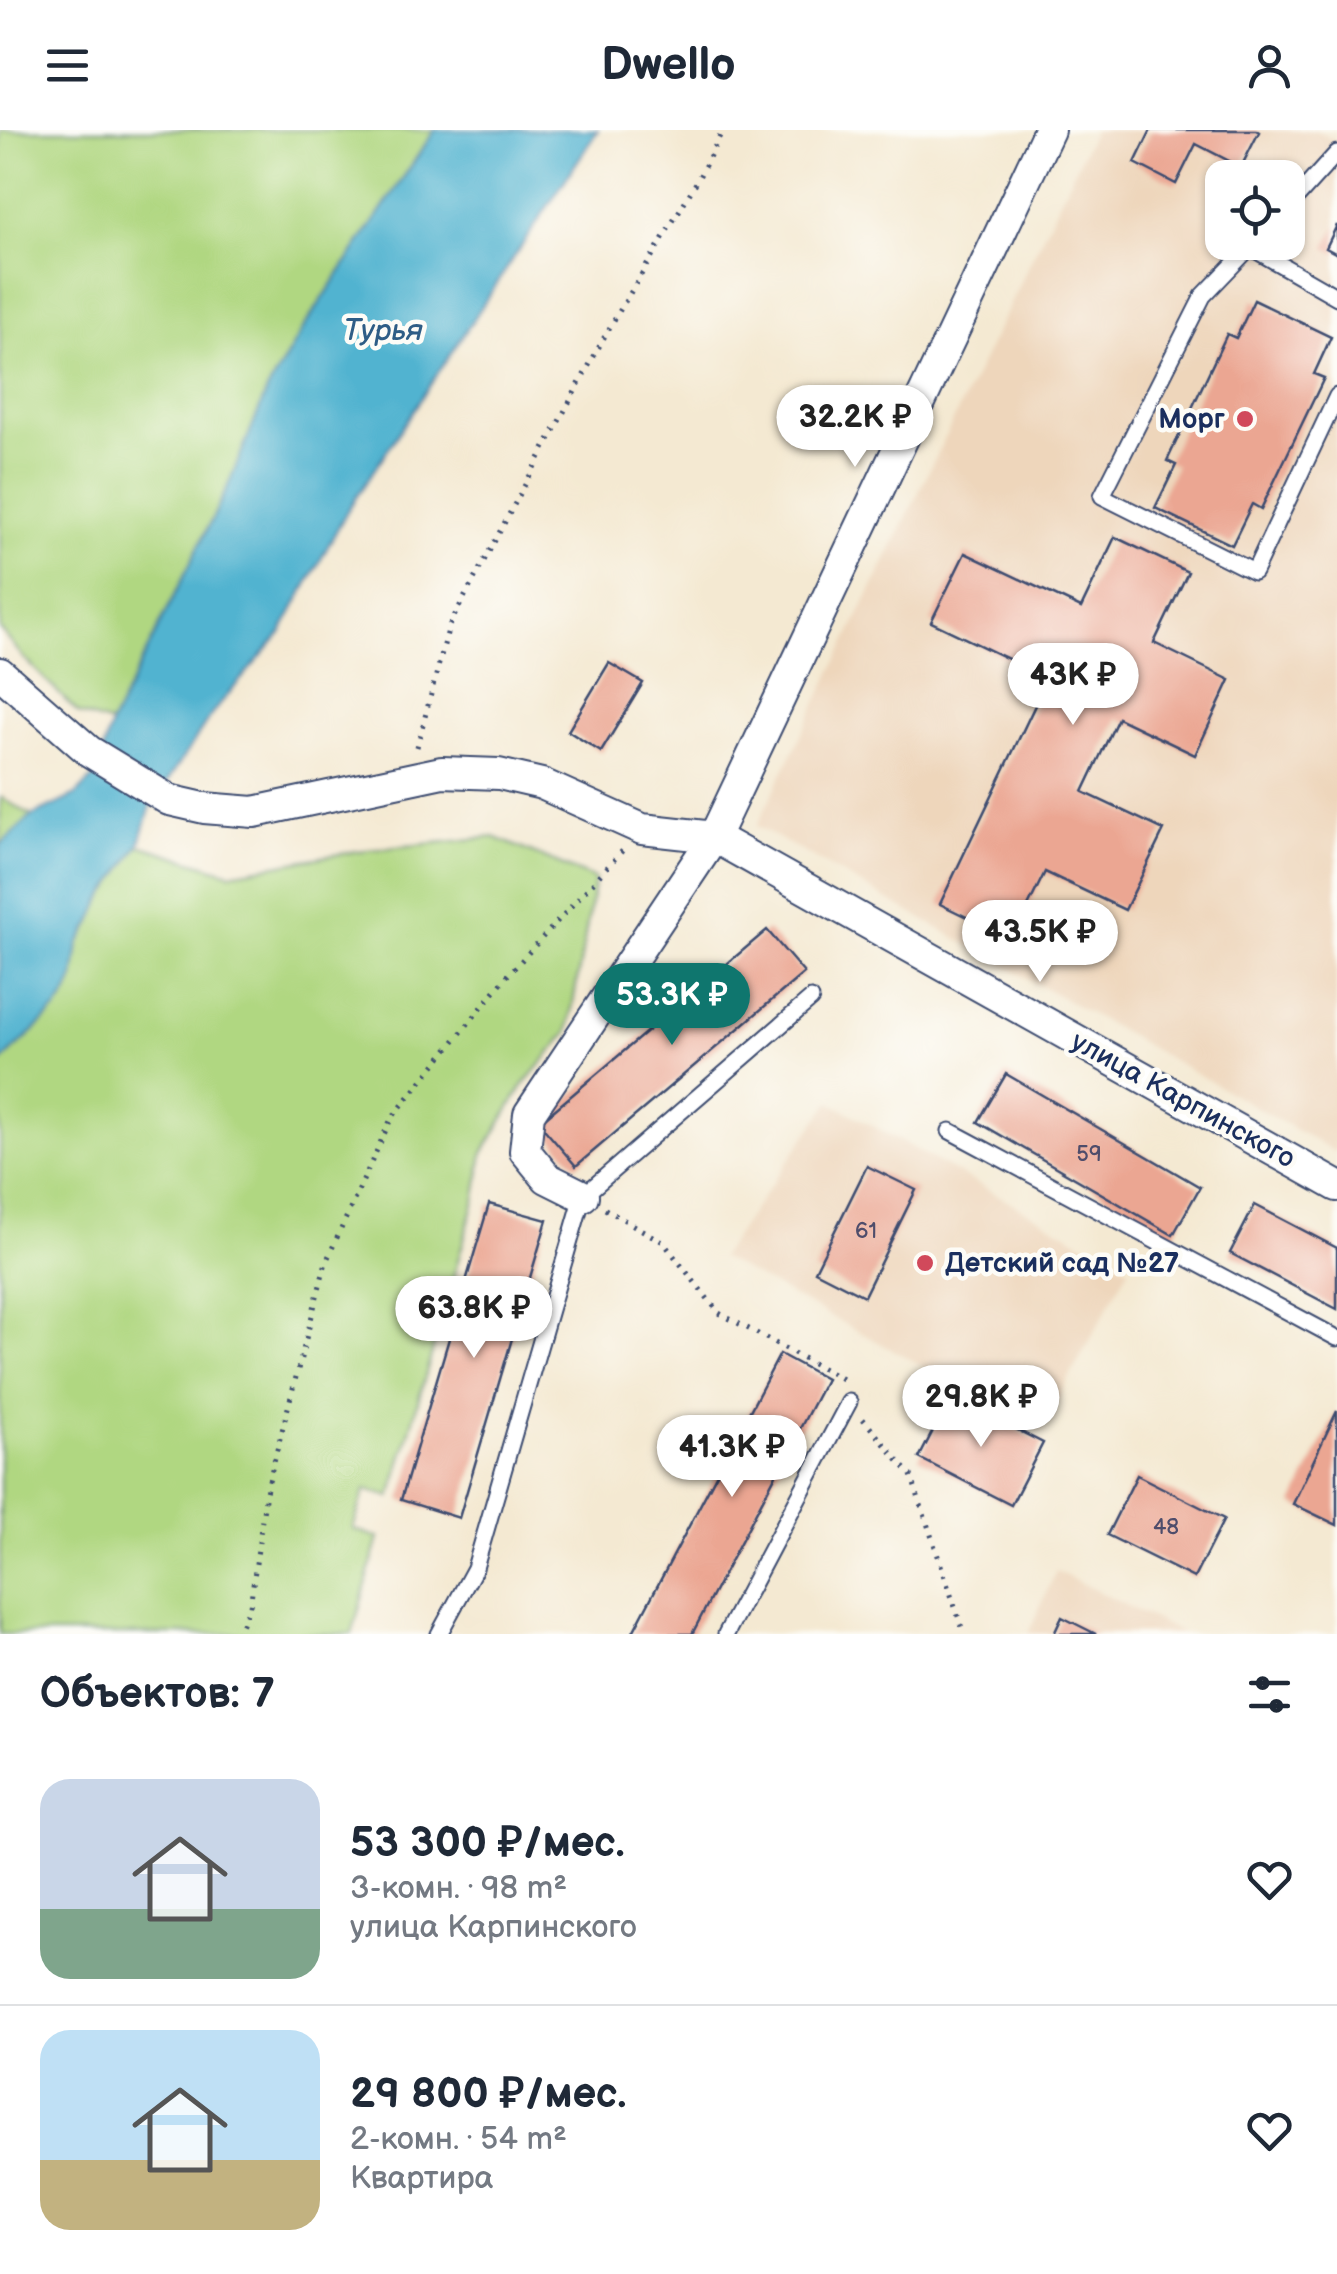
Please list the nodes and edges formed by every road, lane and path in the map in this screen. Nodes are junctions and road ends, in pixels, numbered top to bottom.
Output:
1 (724, 130) edge
2 (1049, 130) edge
3 (1337, 153) edge
4 (1305, 188) edge
5 (1238, 260) edge
6 (1277, 260) edge
7 (1337, 297) edge
8 (1337, 396) edge
9 (0, 673) edge
10 (408, 778) junction
11 (642, 829) junction
12 (714, 837) junction
13 (811, 999) dead end
14 (950, 1132) dead end
15 (1337, 1186) edge
16 (582, 1196) junction
17 (1337, 1338) edge
18 (848, 1402) junction
19 (237, 1634) edge
20 (439, 1634) edge
21 (726, 1634) edge
22 (964, 1634) edge

1 - 10 path
2 - 12 street
3 - 4 lane
5 - 8 lane
6 - 7 lane
9 - 10 street
10 - 11 street
11 - 12 street
11 - 19 path
12 - 15 street, улица Карпинского
12 - 16 street
13 - 16 lane
14 - 17 lane
16 - 18 path
16 - 20 lane
18 - 21 lane
18 - 22 path

